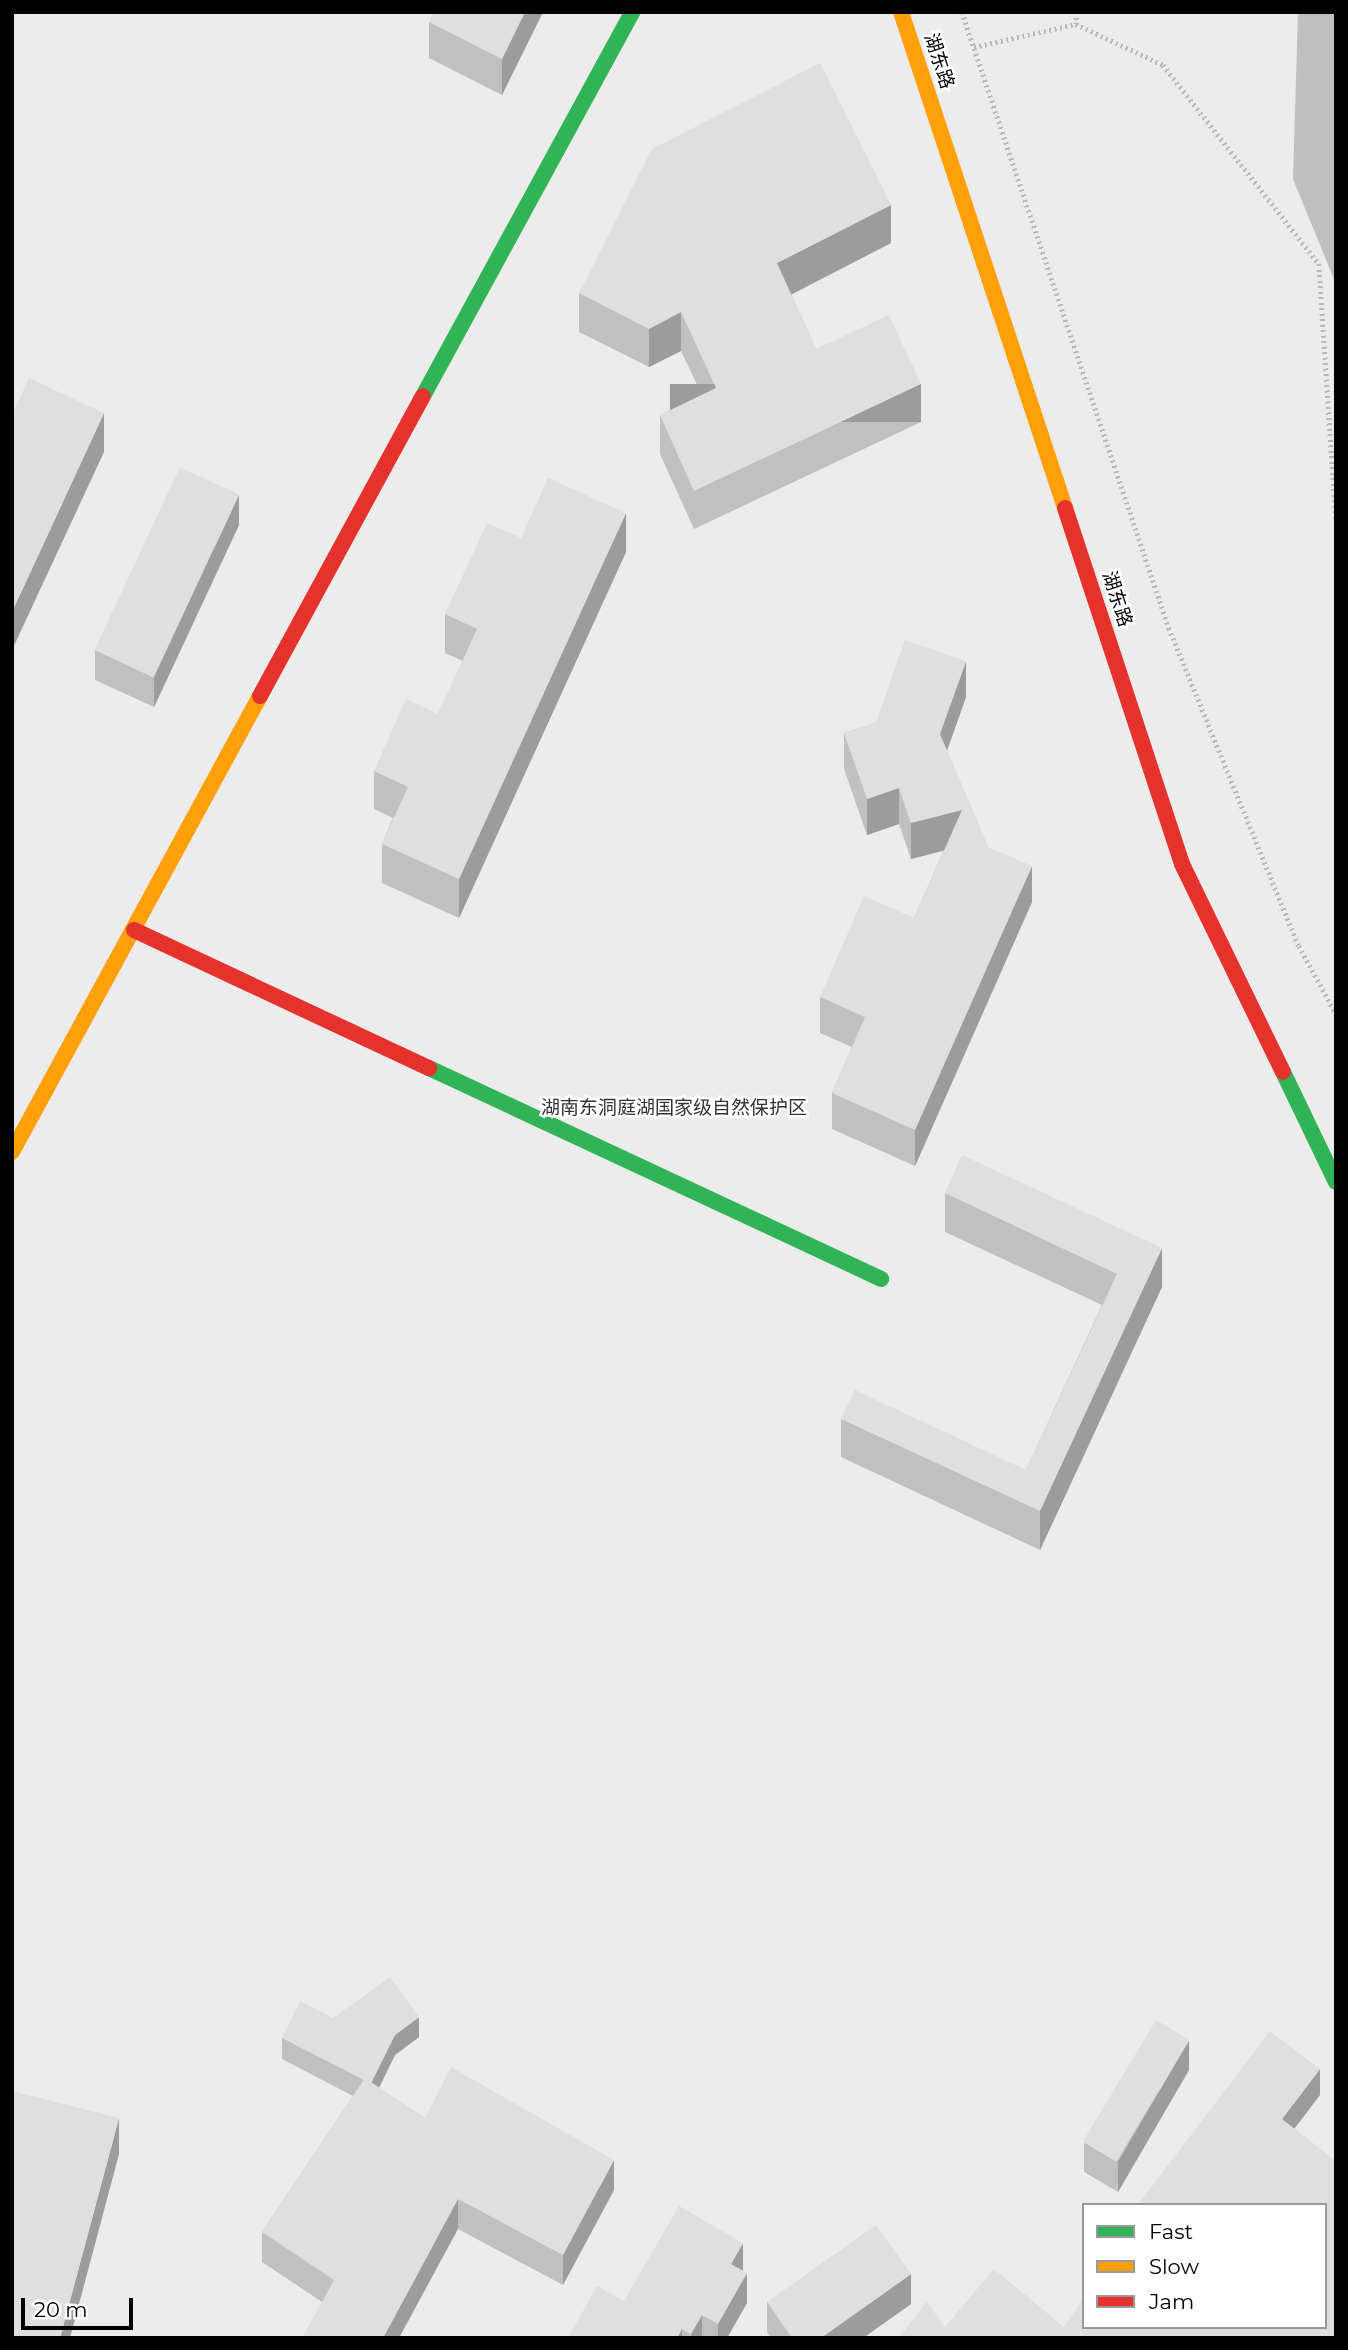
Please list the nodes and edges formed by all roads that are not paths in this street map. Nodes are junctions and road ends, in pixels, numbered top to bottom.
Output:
1 (632, 12) edge
2 (901, 12) edge
3 (134, 930) junction
4 (12, 1152) edge
5 (1336, 1182) edge
6 (881, 1279) dead end

1 - 3 street
2 - 5 street, 湖东路
3 - 4 street
3 - 6 street

